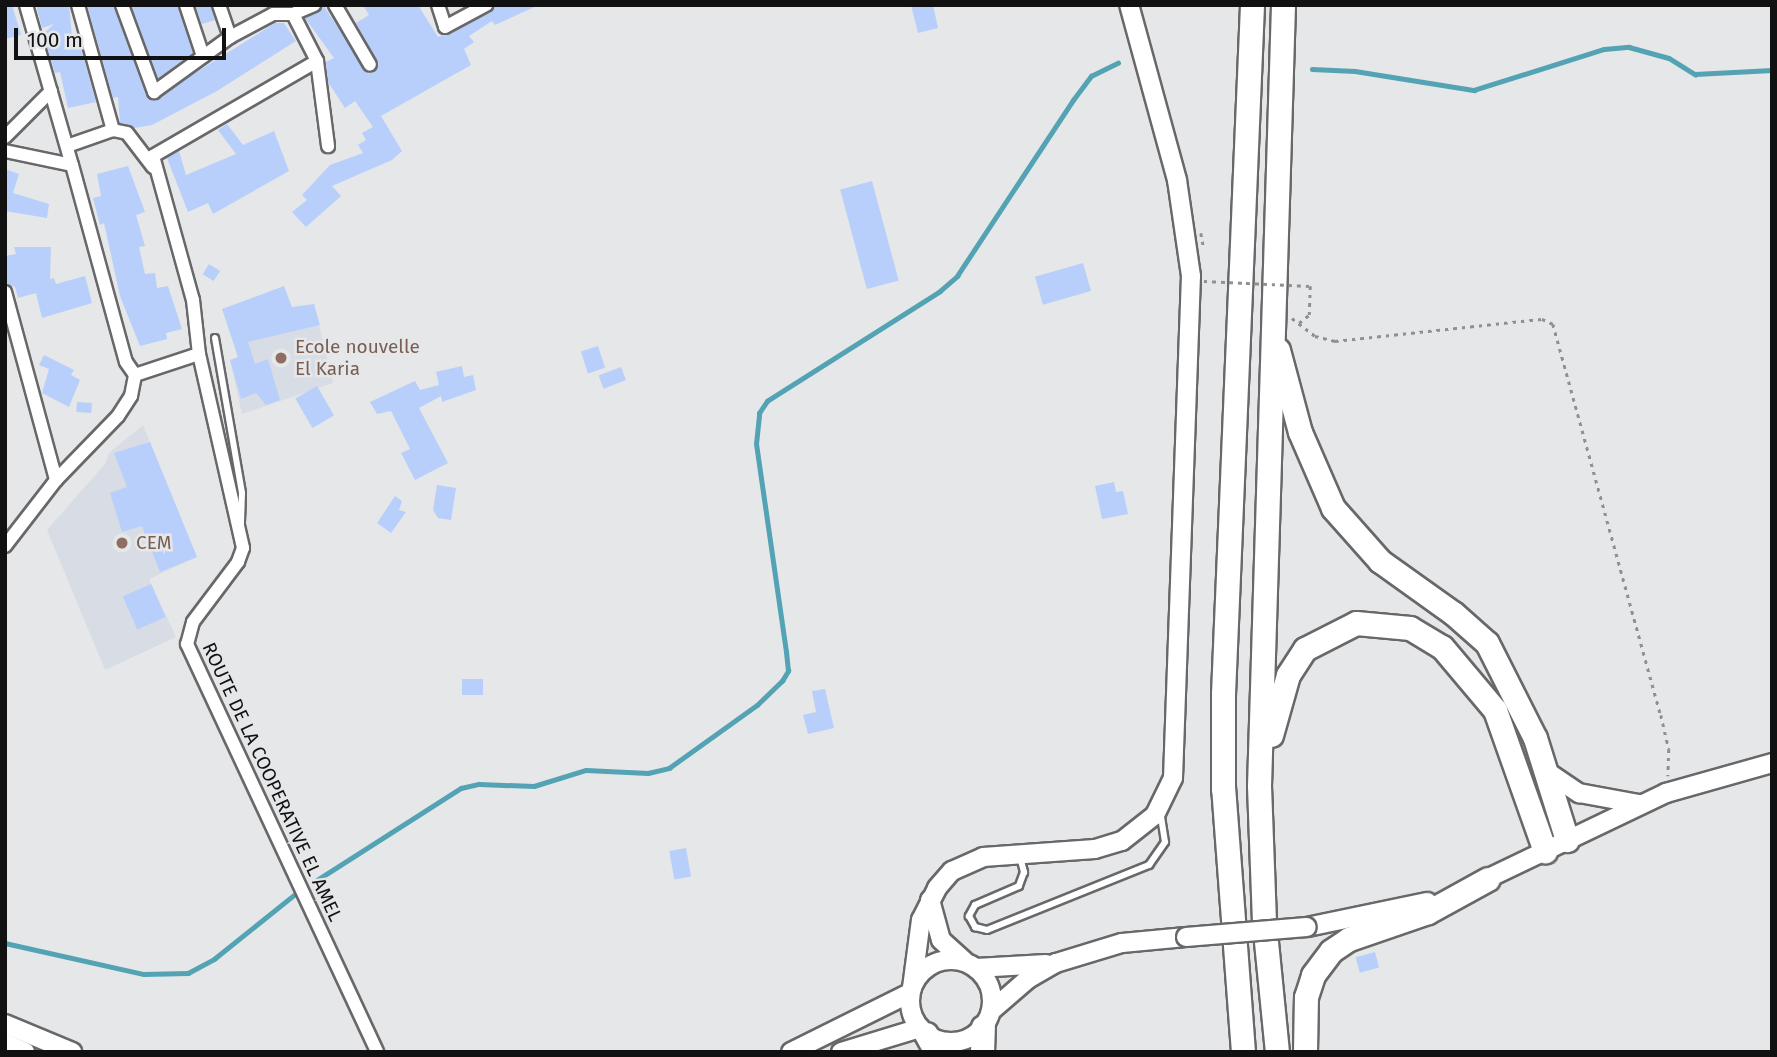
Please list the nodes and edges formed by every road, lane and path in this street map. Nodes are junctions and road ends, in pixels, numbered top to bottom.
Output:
1 (26, 5) edge
2 (78, 5) edge
3 (122, 5) edge
4 (186, 5) edge
5 (219, 5) edge
6 (314, 5) edge
7 (335, 5) edge
8 (438, 5) edge
9 (486, 5) edge
10 (1129, 5) edge
11 (1252, 5) edge
12 (1283, 5) edge
13 (270, 9) edge
14 (293, 15) junction
15 (230, 37) junction
16 (203, 56) junction
17 (317, 61) junction
18 (370, 65) dead end
19 (51, 91) junction
20 (113, 130) junction
21 (5, 137) edge
22 (67, 146) junction
23 (328, 146) dead end
24 (5, 151) edge
25 (72, 164) junction
26 (153, 167) junction
27 (1203, 281) dead end
28 (5, 292) edge
29 (1272, 300) junction
30 (1298, 323) junction
31 (1271, 324) junction
32 (215, 338) dead end
33 (199, 354) junction
34 (135, 375) junction
35 (56, 480) junction
36 (241, 532) junction
37 (5, 546) edge
38 (1772, 763) edge
39 (1546, 771) junction
40 (1259, 786) junction
41 (1667, 793) junction
42 (1642, 804) junction
43 (1159, 809) junction
44 (1533, 813) junction
45 (1567, 840) junction
46 (1545, 851) junction
47 (1019, 855) junction
48 (1514, 866) junction
49 (1488, 879) junction
50 (930, 900) junction
51 (1056, 963) junction
52 (970, 965) junction
53 (911, 991) junction
54 (987, 1019) junction
55 (1238, 1021) junction
56 (5, 1024) edge
57 (928, 1038) edge
58 (5, 1043) edge
59 (25, 1052) edge
60 (72, 1052) edge
61 (377, 1052) edge
62 (791, 1052) edge
63 (841, 1052) edge
64 (982, 1052) edge
65 (1228, 1052) edge
66 (1243, 1052) edge
67 (1277, 1052) edge
68 (1305, 1052) edge

1 - 19 street
2 - 20 street
3 - 16 street
4 - 16 street
5 - 15 street
6 - 14 street
7 - 18 street
8 - 9 street
10 - 43 main road
11 - 55 highway
12 - 29 highway
13 - 14 street
13 - 15 street
14 - 17 street
15 - 16 street
17 - 23 street
17 - 26 street
19 - 21 street
19 - 22 street
20 - 22 street
20 - 26 street
22 - 25 street
24 - 25 street
25 - 34 street
26 - 33 street, ROUTE DE LA COOPERATIVE EL AMEL
27 - 30 path, bridge
28 - 35 street
29 - 30 path
29 - 31 highway
30 - 41 path
31 - 39 highway
31 - 40 highway
32 - 36 lane
33 - 34 street
33 - 36 street, ROUTE DE LA COOPERATIVE EL AMEL
34 - 35 street
35 - 37 street
36 - 61 street, ROUTE DE LA COOPERATIVE EL AMEL
38 - 41 main road
39 - 42 main road
39 - 45 highway
40 - 44 highway
40 - 67 highway
41 - 42 main road
42 - 45 main road
43 - 47 main road
43 - 47 lane
44 - 46 highway
44 - 48 main road
45 - 46 main road
46 - 48 main road
47 - 50 main road
48 - 49 main road
49 - 51 main road, bridge
49 - 68 highway
50 - 52 main road
50 - 53 main road
51 - 52 main road
51 - 54 main road
52 - 53 main road
52 - 54 main road
53 - 57 main road
53 - 62 main road
54 - 57 main road
54 - 64 highway
55 - 65 highway
55 - 66 highway
56 - 60 main road
57 - 63 main road
58 - 59 main road

